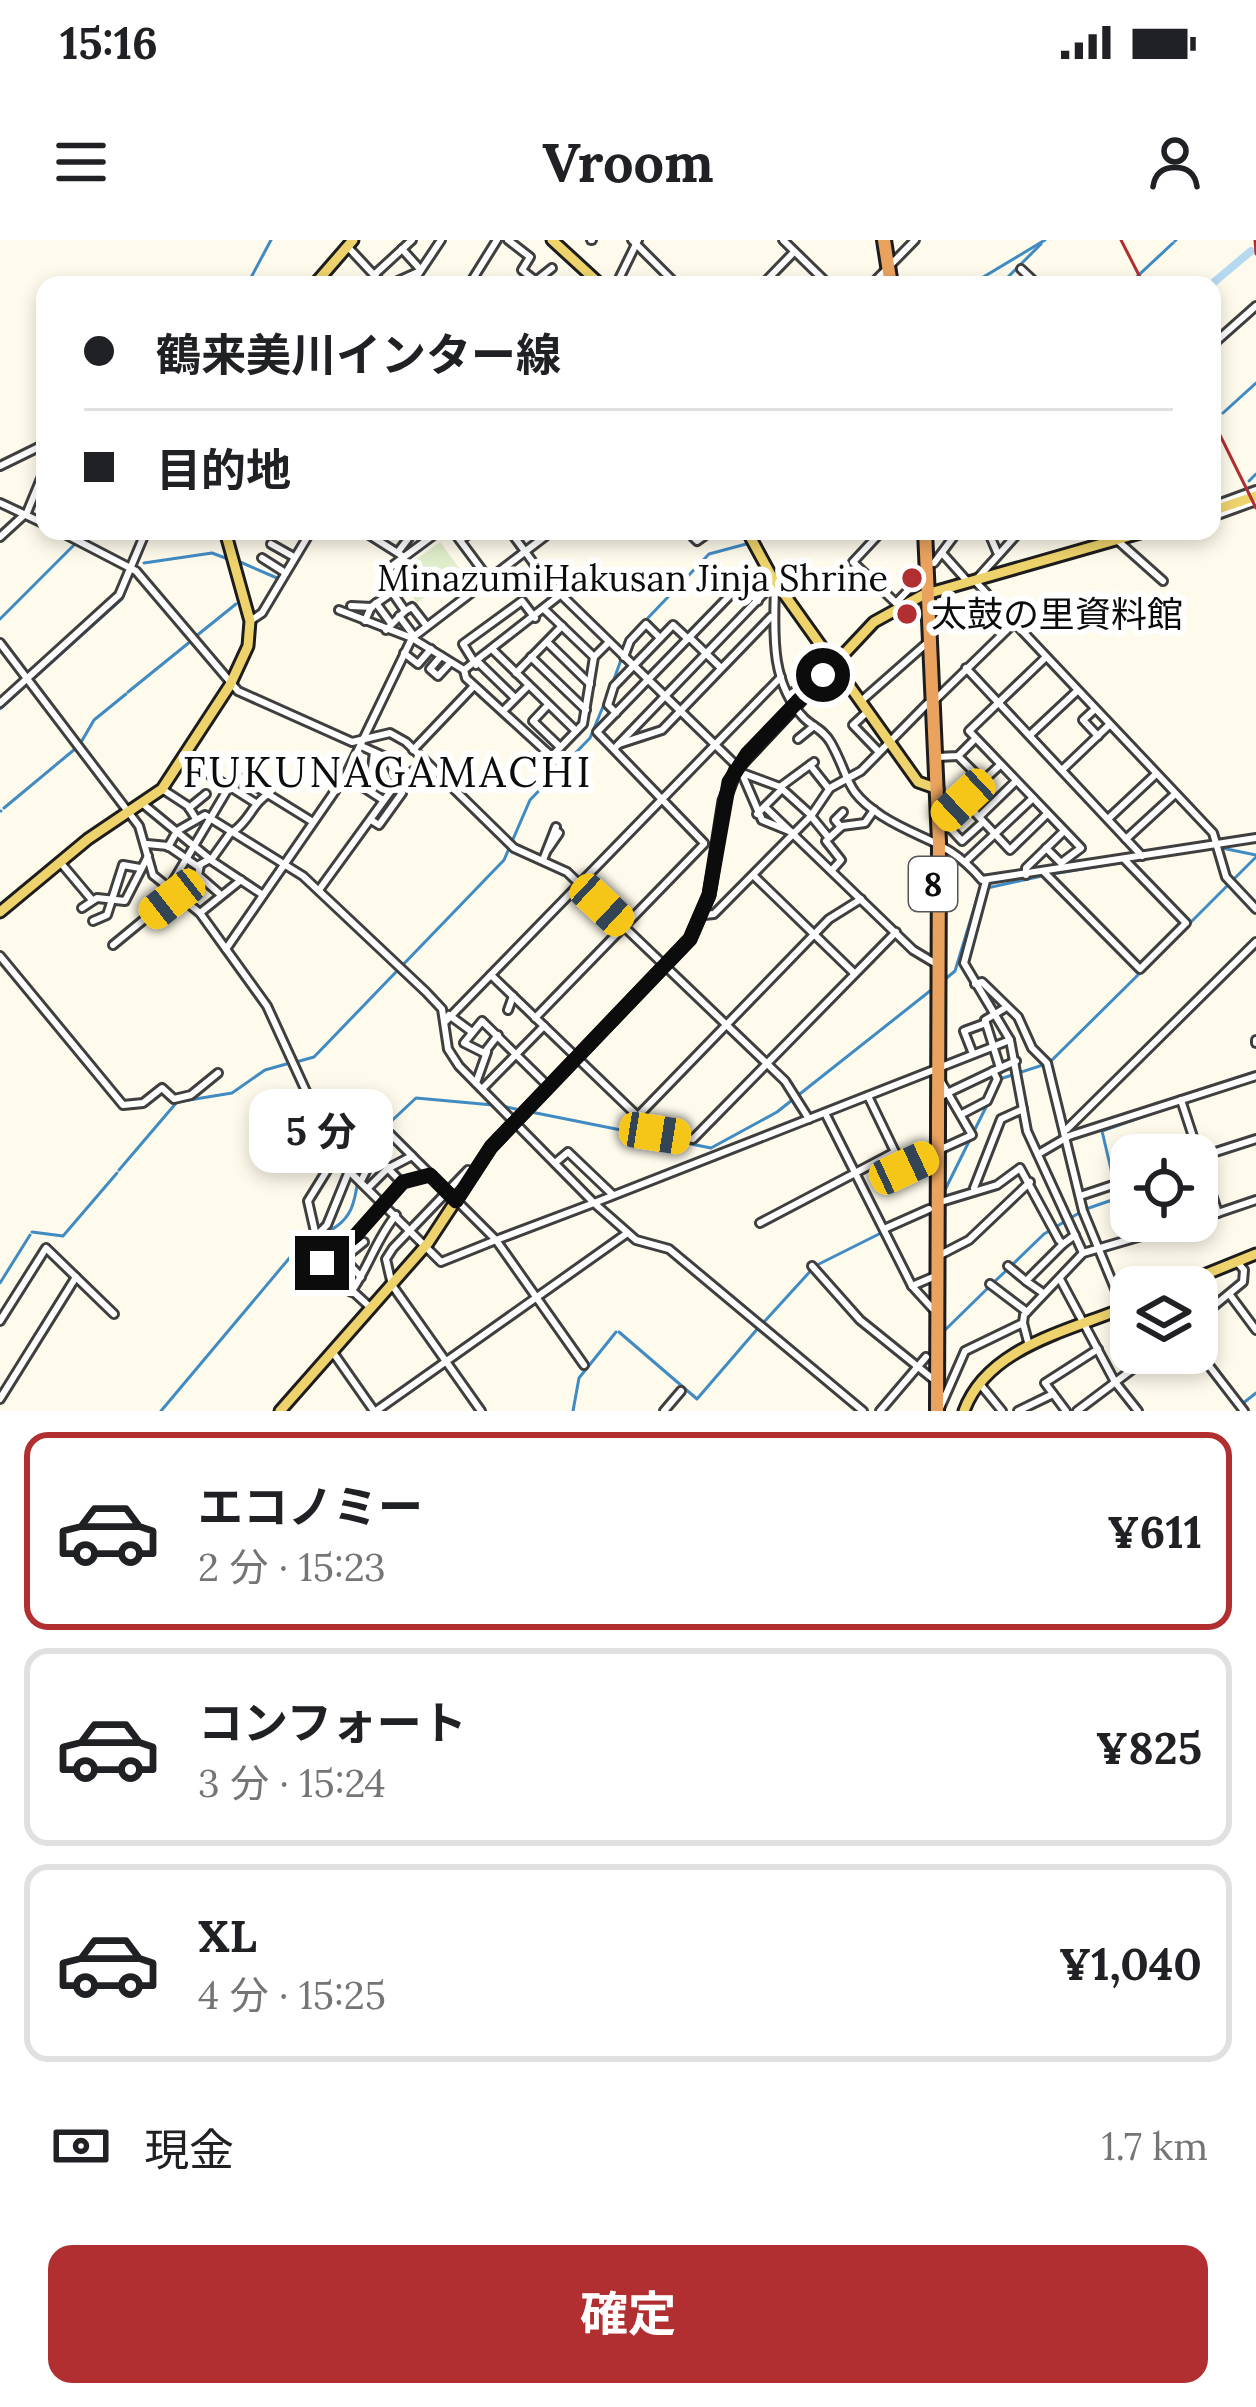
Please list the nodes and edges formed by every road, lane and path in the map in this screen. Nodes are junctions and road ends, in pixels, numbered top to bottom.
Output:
1 (412, 240) edge
2 (441, 240) edge
3 (497, 240) edge
4 (508, 240) edge
5 (552, 240) edge
6 (783, 240) edge
7 (887, 240) edge
8 (915, 240) edge
9 (635, 241) edge
10 (350, 243) edge
11 (402, 249) junction
12 (794, 252) junction
13 (891, 265) junction
14 (552, 268) dead end
15 (1022, 269) dead end
16 (374, 275) joint
17 (322, 276) edge
18 (416, 276) edge
19 (475, 276) edge
20 (530, 276) edge
21 (545, 276) edge
22 (592, 276) edge
23 (620, 276) edge
24 (668, 276) edge
25 (771, 276) edge
26 (819, 276) edge
27 (880, 276) edge
28 (893, 276) edge
29 (1029, 276) edge
30 (1256, 306) edge
31 (1221, 337) edge
32 (36, 448) edge
33 (0, 466) edge
34 (36, 490) edge
35 (1256, 496) edge
36 (2, 507) edge
37 (1221, 508) edge
38 (1221, 508) edge
39 (25, 515) junction
40 (36, 520) edge
41 (0, 536) edge
42 (77, 540) edge
43 (143, 540) edge
44 (228, 540) edge
45 (305, 540) edge
46 (377, 540) edge
47 (409, 540) edge
48 (425, 540) edge
49 (460, 540) edge
50 (516, 540) edge
51 (539, 540) edge
52 (752, 540) edge
53 (873, 540) edge
54 (922, 540) edge
55 (952, 540) edge
56 (990, 540) edge
57 (1010, 540) edge
58 (1117, 540) joint
59 (271, 544) dead end
60 (524, 551) junction
61 (997, 552) junction
62 (942, 553) junction
63 (401, 555) junction
64 (294, 557) junction
65 (262, 558) dead end
66 (934, 562) dead end
67 (134, 568) junction
68 (284, 572) junction
69 (488, 578) junction
70 (919, 579) dead end
71 (775, 581) junction
72 (972, 581) junction
73 (1163, 581) dead end
74 (392, 592) junction
75 (927, 594) junction
76 (560, 595) junction
77 (758, 601) junction
78 (374, 605) junction
79 (895, 605) junction
80 (351, 606) dead end
81 (338, 610) dead end
82 (545, 610) junction
83 (402, 613) junction
84 (773, 615) junction
85 (535, 618) junction
86 (250, 621) junction
87 (365, 622) junction
88 (1014, 622) junction
89 (426, 625) junction
90 (388, 626) junction
91 (562, 626) junction
92 (413, 637) junction
93 (660, 638) junction
94 (689, 639) junction
95 (547, 641) junction
96 (609, 642) junction
97 (0, 643) edge
98 (927, 643) junction
99 (431, 649) junction
100 (494, 650) junction
101 (404, 653) junction
102 (706, 654) junction
103 (441, 656) junction
104 (623, 656) junction
105 (531, 657) junction
106 (594, 657) junction
107 (1046, 657) junction
108 (450, 663) junction
109 (477, 663) junction
110 (833, 665) junction
111 (634, 666) junction
112 (721, 668) junction
113 (967, 668) junction
114 (464, 670) junction
115 (516, 673) junction
116 (781, 677) junction
117 (649, 680) junction
118 (26, 683) junction
119 (590, 684) junction
120 (230, 685) junction
121 (473, 686) junction
122 (528, 686) junction
123 (1077, 691) junction
124 (666, 696) junction
125 (515, 698) junction
126 (792, 699) junction
127 (934, 699) junction
128 (998, 702) junction
129 (0, 703) edge
130 (548, 705) junction
131 (863, 707) junction
132 (681, 709) junction
133 (1095, 709) junction
134 (504, 710) junction
135 (586, 710) junction
136 (616, 713) junction
137 (815, 725) junction
138 (1109, 725) junction
139 (576, 731) junction
140 (1030, 736) junction
141 (1098, 736) junction
142 (976, 738) junction
143 (798, 739) dead end
144 (888, 741) junction
145 (363, 742) junction
146 (715, 744) junction
147 (616, 747) junction
148 (560, 748) junction
149 (413, 750) junction
150 (877, 750) junction
151 (958, 755) junction
152 (553, 756) junction
153 (938, 757) junction
154 (183, 758) junction
155 (425, 763) junction
156 (560, 764) dead end
157 (1000, 764) junction
158 (741, 770) junction
159 (1062, 770) junction
160 (1156, 774) junction
161 (346, 775) junction
162 (843, 780) junction
163 (983, 781) junction
164 (1016, 781) junction
165 (395, 783) junction
166 (230, 787) junction
167 (781, 788) junction
168 (935, 788) junction
169 (162, 789) junction
170 (829, 789) junction
171 (270, 793) junction
172 (206, 794) dead end
173 (1174, 794) junction
174 (1033, 798) junction
175 (383, 800) junction
176 (660, 800) junction
177 (963, 800) junction
178 (254, 802) junction
179 (143, 804) junction
180 (189, 808) junction
181 (766, 808) junction
182 (970, 808) junction
183 (874, 810) junction
184 (907, 811) dead end
185 (843, 812) dead end
186 (130, 813) junction
187 (757, 814) junction
188 (1047, 814) junction
189 (811, 815) junction
190 (944, 817) dead end
191 (196, 819) junction
192 (981, 819) junction
193 (1108, 819) junction
194 (213, 820) junction
195 (371, 820) junction
196 (313, 822) junction
197 (900, 825) junction
198 (841, 826) junction
199 (555, 828) dead end
200 (177, 831) junction
201 (232, 831) junction
202 (1064, 831) junction
203 (794, 833) junction
204 (994, 834) junction
205 (1126, 838) junction
206 (1256, 838) edge
207 (828, 839) junction
208 (718, 840) junction
209 (936, 840) junction
210 (704, 843) junction
211 (1218, 846) junction
212 (168, 847) junction
213 (196, 847) junction
214 (1046, 848) junction
215 (148, 849) junction
216 (813, 851) junction
217 (1142, 856) junction
218 (188, 860) junction
219 (211, 860) junction
220 (543, 860) junction
221 (59, 861) junction
222 (966, 861) junction
223 (1126, 861) junction
224 (286, 863) junction
225 (200, 865) junction
226 (138, 869) junction
227 (832, 870) junction
228 (1046, 874) junction
229 (754, 875) junction
230 (1026, 875) junction
231 (154, 876) junction
232 (241, 880) junction
233 (580, 884) junction
234 (984, 886) junction
235 (319, 890) junction
236 (172, 891) junction
237 (221, 895) junction
238 (263, 895) junction
239 (114, 898) junction
240 (861, 899) junction
241 (92, 900) junction
242 (82, 908) dead end
243 (1256, 909) edge
244 (0, 912) edge
245 (200, 913) junction
246 (704, 915) junction
247 (93, 922) dead end
248 (624, 926) junction
249 (896, 932) junction
250 (814, 934) junction
251 (1256, 942) edge
252 (113, 945) dead end
253 (226, 949) junction
254 (0, 956) edge
255 (933, 962) junction
256 (666, 966) junction
257 (854, 973) junction
258 (491, 975) junction
259 (975, 984) junction
260 (936, 985) junction
261 (513, 996) junction
262 (508, 1010) dead end
263 (995, 1015) junction
264 (448, 1018) junction
265 (535, 1018) junction
266 (1021, 1022) junction
267 (986, 1023) junction
268 (727, 1025) junction
269 (544, 1026) junction
270 (1030, 1029) dead end
271 (472, 1032) junction
272 (498, 1035) junction
273 (1010, 1040) junction
274 (464, 1043) junction
275 (994, 1046) junction
276 (450, 1052) junction
277 (487, 1052) junction
278 (516, 1054) junction
279 (973, 1054) junction
280 (577, 1058) junction
281 (767, 1064) junction
282 (1018, 1068) junction
283 (997, 1069) junction
284 (938, 1072) junction
285 (218, 1073) dead end
286 (1256, 1076) edge
287 (479, 1086) junction
288 (549, 1087) junction
289 (945, 1095) junction
290 (868, 1096) junction
291 (1180, 1100) junction
292 (1023, 1109) junction
293 (825, 1113) junction
294 (962, 1114) junction
295 (637, 1117) junction
296 (809, 1119) junction
297 (514, 1122) junction
298 (377, 1131) junction
299 (1068, 1133) junction
300 (1191, 1134) edge
301 (392, 1137) junction
302 (1256, 1138) edge
303 (382, 1143) junction
304 (1218, 1150) edge
305 (895, 1151) junction
306 (936, 1153) junction
307 (1039, 1154) junction
308 (374, 1155) junction
309 (412, 1156) junction
310 (337, 1159) junction
311 (555, 1163) junction
312 (389, 1168) junction
313 (468, 1170) dead end
314 (349, 1171) junction
315 (855, 1172) junction
316 (430, 1175) junction
317 (1030, 1182) junction
318 (362, 1183) junction
319 (402, 1183) junction
320 (1110, 1186) edge
321 (973, 1189) junction
322 (446, 1192) junction
323 (613, 1195) junction
324 (1080, 1196) junction
325 (1256, 1200) edge
326 (456, 1201) junction
327 (944, 1202) dead end
328 (594, 1203) junction
329 (385, 1204) junction
330 (928, 1209) dead end
331 (1218, 1213) edge
332 (396, 1215) junction
333 (368, 1222) junction
334 (760, 1223) dead end
335 (884, 1230) junction
336 (382, 1231) junction
337 (411, 1231) junction
338 (626, 1234) junction
339 (356, 1235) junction
340 (1075, 1235) junction
341 (314, 1240) junction
342 (496, 1240) junction
343 (364, 1242) junction
344 (1125, 1242) edge
345 (1063, 1244) junction
346 (426, 1245) junction
347 (335, 1249) junction
348 (374, 1249) junction
349 (1096, 1251) junction
350 (1082, 1253) junction
351 (1254, 1254) edge
352 (938, 1255) junction
353 (321, 1260) junction
354 (345, 1261) junction
355 (1008, 1266) dead end
356 (1240, 1266) junction
357 (813, 1267) dead end
358 (1036, 1270) junction
359 (1218, 1273) edge
360 (1110, 1276) edge
361 (76, 1277) junction
362 (333, 1277) junction
363 (362, 1277) junction
364 (933, 1277) junction
365 (1060, 1279) junction
366 (1026, 1281) junction
367 (990, 1284) dead end
368 (392, 1285) junction
369 (912, 1286) junction
370 (1052, 1286) junction
371 (350, 1292) junction
372 (1043, 1294) junction
373 (1230, 1295) junction
374 (538, 1298) junction
375 (1218, 1304) edge
376 (370, 1308) junction
377 (933, 1309) junction
378 (1027, 1312) junction
379 (114, 1314) dead end
380 (1110, 1314) edge
381 (0, 1321) edge
382 (1023, 1323) junction
383 (1088, 1323) junction
384 (1256, 1330) edge
385 (1028, 1342) junction
386 (1098, 1349) junction
387 (332, 1351) junction
388 (926, 1358) dead end
389 (445, 1362) junction
390 (584, 1365) dead end
391 (943, 1365) dead end
392 (917, 1368) junction
393 (954, 1374) junction
394 (1126, 1374) edge
395 (1215, 1374) edge
396 (933, 1378) junction
397 (1115, 1382) junction
398 (980, 1384) junction
399 (681, 1391) dead end
400 (1053, 1394) junction
401 (0, 1399) edge
402 (936, 1410) edge
403 (280, 1411) edge
404 (375, 1411) edge
405 (481, 1411) edge
406 (664, 1411) edge
407 (862, 1411) edge
408 (880, 1411) edge
409 (964, 1411) edge
410 (1002, 1411) edge
411 (1018, 1411) edge
412 (1066, 1411) edge
413 (1077, 1411) edge
414 (1138, 1411) edge
415 (1244, 1411) edge

1 - 11 street
2 - 18 street
3 - 19 street
4 - 20 street
5 - 22 main road
6 - 12 street
7 - 13 highway
8 - 13 street
9 - 23 street
9 - 24 street
10 - 16 street
10 - 17 main road
11 - 16 street
11 - 18 street
12 - 25 street
12 - 26 street
13 - 27 street
13 - 28 highway
14 - 21 street
15 - 29 street
30 - 31 street
32 - 33 street
34 - 39 street
35 - 37 main road
35 - 38 street
36 - 39 street
39 - 40 street
39 - 41 street
42 - 67 street
43 - 67 street
44 - 86 main road
45 - 64 street
46 - 63 street
47 - 63 street
48 - 63 street
49 - 69 street
50 - 60 street
51 - 60 street
52 - 71 main road
53 - 79 street
54 - 75 highway, 8
55 - 62 street
56 - 61 street
57 - 61 street
58 - 72 main road
58 - 73 street
59 - 64 street
60 - 69 street
60 - 76 street
61 - 72 street
62 - 66 street
62 - 72 street
63 - 74 street
64 - 68 street
65 - 68 street
67 - 118 street
67 - 120 street
68 - 86 street
69 - 89 street
70 - 79 street
71 - 77 street
71 - 84 street
71 - 110 main road
72 - 75 main road
72 - 88 street
74 - 78 street
74 - 83 street
75 - 79 main road
75 - 98 highway, 8
75 - 127 highway, 8
76 - 82 street
76 - 96 street
77 - 94 street
77 - 102 street
78 - 80 street
78 - 87 street
78 - 90 street
79 - 110 main road
81 - 87 street
82 - 85 street
82 - 91 street
83 - 89 street
83 - 90 street
83 - 92 street
84 - 112 street
84 - 116 street
85 - 100 street
85 - 109 street
86 - 120 main road
87 - 90 street
88 - 107 street
88 - 113 street
89 - 92 street
90 - 92 street
91 - 95 street
91 - 106 street
92 - 99 street
92 - 101 street
93 - 94 street
93 - 104 street
93 - 111 street
94 - 102 street
94 - 117 street
95 - 105 street
95 - 119 street
96 - 104 street
96 - 106 street
97 - 118 street
98 - 131 street
98 - 168 highway, 8
99 - 101 street
99 - 103 street
100 - 109 street
100 - 115 street
101 - 145 street
102 - 112 street
102 - 124 street
103 - 108 street
103 - 108 street
104 - 111 street
105 - 115 street
105 - 135 street
106 - 119 street
107 - 123 street
107 - 128 street
108 - 114 street
109 - 114 street
109 - 125 street
110 - 126 main road
110 - 131 main road
111 - 117 street
111 - 136 street
112 - 132 street
113 - 127 street
113 - 128 street
114 - 121 street
115 - 122 street
116 - 126 street
116 - 146 street
117 - 124 street
117 - 136 street
118 - 129 street
118 - 186 street
119 - 135 street
120 - 145 street
120 - 154 main road
121 - 134 street
121 - 149 street
122 - 125 street
122 - 130 street
123 - 133 street
123 - 140 street
124 - 132 street
124 - 147 street
125 - 134 street
126 - 137 street
126 - 158 main road
127 - 144 street
127 - 153 highway, 8
128 - 140 street
128 - 142 street
130 - 139 street
130 - 148 street
131 - 144 main road
131 - 150 street
132 - 146 street
132 - 147 street
133 - 138 street
133 - 141 street
134 - 152 street
135 - 139 street
136 - 147 street
137 - 143 street
137 - 162 street
138 - 141 street
138 - 160 street
139 - 148 street
140 - 159 street
141 - 159 street
142 - 151 street
142 - 157 street
144 - 150 street
144 - 168 main road
145 - 149 street
145 - 161 street
145 - 165 street
146 - 158 street
146 - 176 street
147 - 176 street
148 - 152 street
149 - 155 street
150 - 162 street
151 - 153 street
151 - 163 street
152 - 156 street
153 - 168 highway, 8
154 - 166 street
154 - 169 main road
155 - 165 street
155 - 220 street
157 - 163 street
157 - 164 street
158 - 167 street
158 - 187 street
158 - 208 main road
159 - 193 street
160 - 173 street
160 - 193 street
161 - 175 street
161 - 196 street
162 - 170 street
162 - 183 street
163 - 177 street
164 - 174 street
164 - 192 street
165 - 175 street
165 - 195 street
166 - 171 street
166 - 178 street
166 - 194 street
167 - 170 street
167 - 181 street
167 - 189 street
168 - 209 highway, 8
169 - 179 main road
169 - 180 street
170 - 189 street
171 - 178 street
171 - 196 street
172 - 180 street
173 - 205 street
173 - 211 street
174 - 188 street
174 - 204 street
175 - 195 street
176 - 210 street
176 - 233 street
177 - 182 street
177 - 190 street
178 - 201 street
179 - 186 main road
179 - 200 street
180 - 191 street
181 - 187 street
181 - 203 street
182 - 192 street
182 - 192 street
183 - 197 street
183 - 198 street
184 - 197 street
185 - 198 street
186 - 215 street
186 - 221 main road
187 - 203 street
188 - 202 street
188 - 204 street
189 - 203 street
189 - 207 street
191 - 194 street
191 - 200 street
192 - 204 street
193 - 205 street
194 - 201 street
194 - 213 street
195 - 235 street
196 - 224 street
197 - 209 street
198 - 207 street
199 - 220 street
200 - 212 street
200 - 213 street
201 - 219 street
201 - 224 street
202 - 214 street
202 - 214 street
203 - 216 street
203 - 229 street
204 - 222 street
205 - 217 street
206 - 211 street
207 - 216 street
207 - 227 street
208 - 210 street
208 - 246 main road
209 - 222 street
209 - 255 highway, 8
209 - 260 highway, 8
210 - 248 street
211 - 217 street
211 - 243 street
212 - 215 street
212 - 218 street
213 - 218 street
213 - 219 street
214 - 230 street
215 - 226 street
215 - 231 street
216 - 227 street
217 - 223 street
218 - 225 street
218 - 236 street
219 - 225 street
219 - 232 street
220 - 233 street
221 - 241 street
221 - 244 main road
222 - 234 street
223 - 228 street
223 - 228 street
224 - 235 street
224 - 238 street
225 - 237 street
226 - 231 street
226 - 239 street
226 - 239 street
227 - 240 street
228 - 230 street
229 - 246 street
229 - 250 street
230 - 234 street
231 - 236 street
232 - 237 street
232 - 238 street
233 - 248 street
233 - 258 street
234 - 259 street
235 - 264 street
236 - 245 street
236 - 252 street
237 - 245 street
238 - 253 street
239 - 241 street
239 - 247 street
240 - 249 street
240 - 250 street
241 - 242 street
245 - 253 street
246 - 256 main road
248 - 256 street
248 - 265 street
249 - 255 street
249 - 257 street
250 - 257 street
250 - 268 street
251 - 299 street
253 - 310 street
254 - 285 street
255 - 260 highway, 8
256 - 268 street
256 - 280 main road
257 - 281 street
258 - 261 street
258 - 264 street
259 - 263 street
259 - 266 street
260 - 284 highway, 8
261 - 262 street
261 - 265 street
263 - 266 street
263 - 267 street
263 - 273 street
264 - 271 street
264 - 276 street
265 - 269 street
266 - 270 street
266 - 299 street
267 - 275 street
267 - 279 street
268 - 281 street
268 - 295 street
269 - 278 street
269 - 280 street
271 - 272 street
271 - 274 street
272 - 277 street
272 - 278 street
273 - 275 street
273 - 282 street
274 - 276 street
274 - 277 street
275 - 279 street
275 - 283 street
276 - 287 street
277 - 287 street
278 - 287 street
278 - 288 street
279 - 284 street
280 - 288 main road
280 - 295 street
281 - 295 street
281 - 296 street
282 - 283 street
282 - 292 street
283 - 289 street
283 - 294 street
284 - 289 highway, 8
284 - 290 street
284 - 306 highway, 8
286 - 291 street
287 - 297 street
288 - 297 main road
289 - 294 street
289 - 306 highway, 8
290 - 293 street
290 - 305 street
291 - 299 street
291 - 300 street
292 - 307 street
292 - 321 street
293 - 296 street
293 - 315 street
294 - 306 street
296 - 323 street
297 - 311 street
297 - 326 main road
298 - 301 street
298 - 303 street
298 - 310 street
299 - 307 street
299 - 324 street
301 - 303 street
301 - 309 street
302 - 304 street
303 - 308 street
305 - 306 street
305 - 315 street
306 - 352 highway, 8
306 - 364 highway, 8
307 - 340 street
308 - 312 street
308 - 318 street
309 - 312 street
309 - 316 street
310 - 314 street
310 - 341 street
311 - 323 street
311 - 328 street
312 - 318 street
312 - 319 street
313 - 322 street
314 - 318 street
314 - 341 street
315 - 334 street
315 - 335 street
316 - 319 street
316 - 322 street
317 - 321 street
317 - 345 street
317 - 352 street
318 - 329 street
319 - 329 street
320 - 324 street
321 - 327 street
322 - 326 street
322 - 337 street
323 - 328 street
324 - 349 street
325 - 331 street
326 - 342 street
326 - 346 main road
328 - 338 street
328 - 342 street
329 - 332 street
329 - 333 street
330 - 335 street
332 - 336 street
332 - 337 street
333 - 336 street
333 - 339 street
335 - 369 street
336 - 348 street
337 - 346 street
337 - 368 street
338 - 374 street
338 - 407 street
339 - 343 street
339 - 347 street
340 - 345 street
340 - 350 street
341 - 353 street
342 - 346 street
342 - 374 street
343 - 348 street
343 - 354 street
344 - 349 street
345 - 358 street
346 - 368 main road
347 - 353 street
347 - 354 street
348 - 363 street
349 - 350 street
349 - 360 street
350 - 365 street
351 - 356 main road
352 - 402 highway, 8
353 - 362 street
354 - 362 street
354 - 363 street
355 - 366 street
356 - 359 main road
356 - 373 street
357 - 392 street
358 - 366 street
358 - 370 street
361 - 379 street
361 - 381 street
361 - 401 street
362 - 371 street
363 - 371 street
364 - 369 street
364 - 377 highway, 8
365 - 370 street
365 - 383 street
366 - 372 street
367 - 378 street
368 - 376 main road
368 - 389 street
369 - 377 street
370 - 372 street
371 - 376 street
372 - 378 street
373 - 375 street
373 - 384 street
374 - 389 street
374 - 390 street
376 - 387 main road
377 - 396 highway, 8
378 - 382 street
380 - 383 main road
382 - 385 street
382 - 393 street
383 - 385 main road
383 - 386 street
385 - 398 main road
386 - 397 street
386 - 400 street
387 - 403 main road
387 - 404 street
388 - 392 street
389 - 404 street
389 - 405 street
391 - 393 street
392 - 396 street
392 - 408 street
393 - 402 street
394 - 397 street
395 - 415 street
396 - 402 highway, 8
397 - 413 street
397 - 414 street
398 - 409 main road
398 - 410 street
399 - 406 street
400 - 411 street
400 - 412 street

